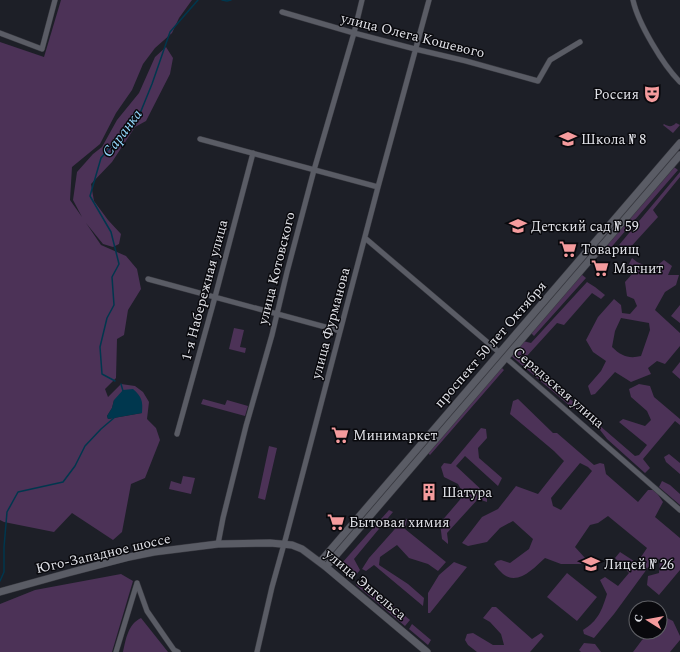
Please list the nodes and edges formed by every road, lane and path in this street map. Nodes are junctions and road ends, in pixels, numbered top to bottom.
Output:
1 (55, 0) edge
2 (362, 0) edge
3 (429, 0) edge
4 (633, 0) edge
5 (282, 12) dead end
6 (0, 33) edge
7 (354, 33) junction
8 (580, 42) dead end
9 (415, 49) junction
10 (680, 82) edge
11 (200, 139) dead end
12 (680, 143) edge
13 (673, 151) junction
14 (253, 153) junction
15 (679, 157) edge
16 (314, 170) junction
17 (378, 187) junction
18 (365, 238) junction
19 (148, 279) dead end
20 (215, 297) junction
21 (277, 313) junction
22 (340, 331) junction
23 (500, 353) junction
24 (506, 358) junction
25 (177, 434) dead end
26 (680, 510) edge
27 (218, 544) junction
28 (284, 544) junction
29 (320, 562) junction
30 (326, 567) junction
31 (0, 592) edge
32 (116, 652) edge
33 (178, 652) edge
34 (257, 652) edge
35 (427, 652) edge

1 - 6 street
2 - 7 street, улица Котовского
3 - 9 street, улица Фурманова
4 - 10 street
5 - 7 street, улица Олега Кошевого
7 - 9 street, улица Олега Кошевого
7 - 16 street, улица Котовского
8 - 9 street, улица Олега Кошевого
9 - 17 street, улица Фурманова
11 - 14 street
12 - 13 main road, проспект 50 лет Октября
13 - 15 main road
13 - 23 main road, проспект 50 лет Октября
14 - 16 street
14 - 20 street, 1-я Набережная улица
15 - 24 main road, проспект 50 лет Октября
16 - 17 street
16 - 21 street, улица Котовского
17 - 18 street, улица Фурманова
18 - 22 street, улица Фурманова
18 - 23 street, Серадзская улица
19 - 20 street
20 - 21 street
20 - 25 street, 1-я Набережная улица
21 - 22 street
21 - 27 street, улица Котовского
22 - 28 street, улица Фурманова
23 - 24 main road, Серадзская улица
23 - 29 main road, проспект 50 лет Октября
24 - 26 street, Серадзская улица
24 - 30 main road, проспект 50 лет Октября
27 - 28 main road, Юго-Западное шоссе
27 - 31 main road, Юго-Западное шоссе
28 - 29 main road, улица Энгельса
28 - 34 street, улица Фурманова
29 - 30 main road, улица Энгельса
30 - 35 main road, улица Энгельса
32 - 33 street

